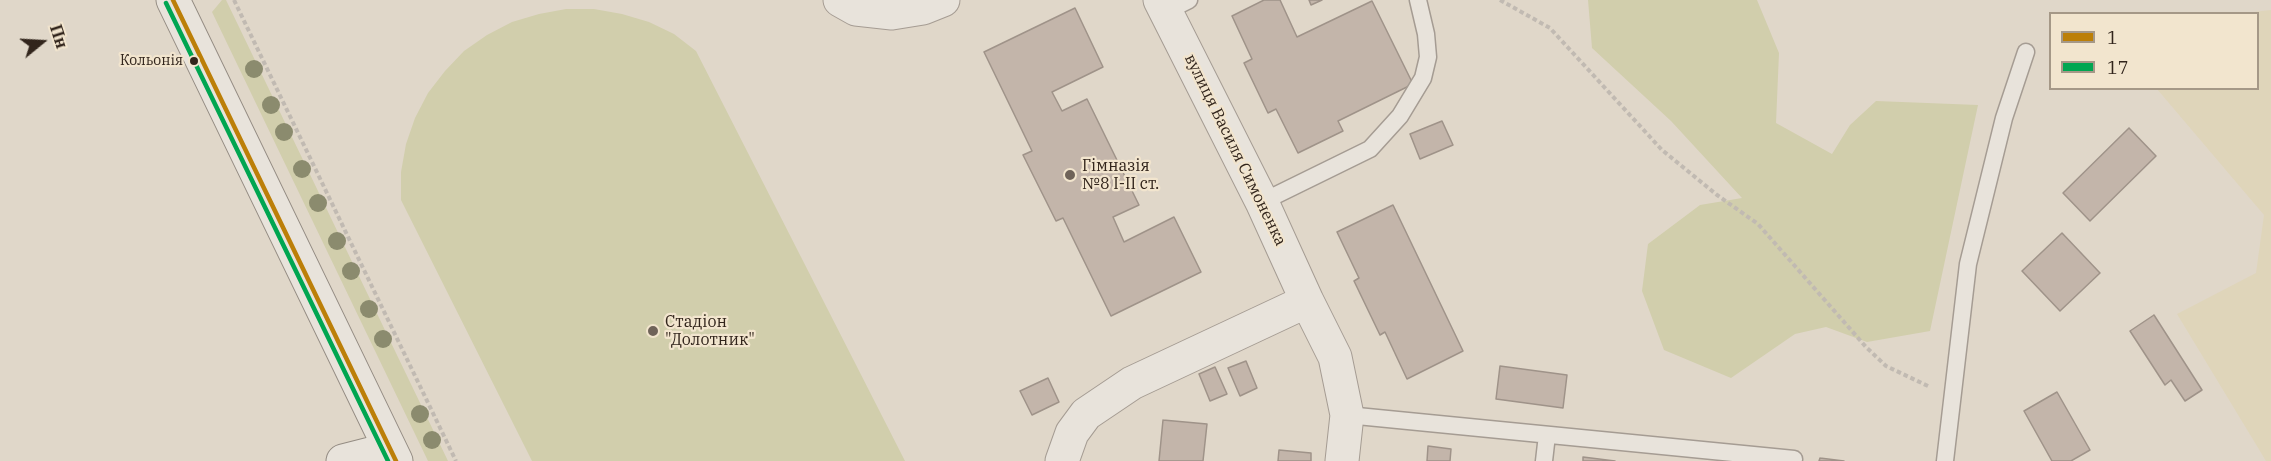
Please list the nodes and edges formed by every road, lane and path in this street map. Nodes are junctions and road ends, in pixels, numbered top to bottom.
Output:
1 (174, 0) edge
2 (234, 0) edge
3 (840, 0) edge
4 (943, 0) edge
5 (1418, 0) edge
6 (1500, 0) edge
7 (1172, 4) edge
8 (2025, 52) dead end
9 (1262, 202) junction
10 (1307, 301) junction
11 (1954, 398) junction
12 (1347, 415) junction
13 (1547, 435) junction
14 (393, 455) edge
15 (1794, 459) dead end
16 (343, 461) edge
17 (456, 461) edge
18 (1062, 461) edge
19 (1342, 461) edge
20 (1544, 461) edge
21 (1945, 461) edge

1 - 14 street
2 - 17 path
3 - 4 street
5 - 9 lane
6 - 11 path
7 - 9 street, вулиця Василя Симоненка
8 - 11 lane
9 - 10 street, вулиця Василя Симоненка
10 - 12 street, вулиця Василя Симоненка
10 - 18 street
11 - 21 lane
12 - 13 lane
12 - 19 street, вулиця Василя Симоненка
13 - 15 lane
13 - 20 lane
14 - 16 street

